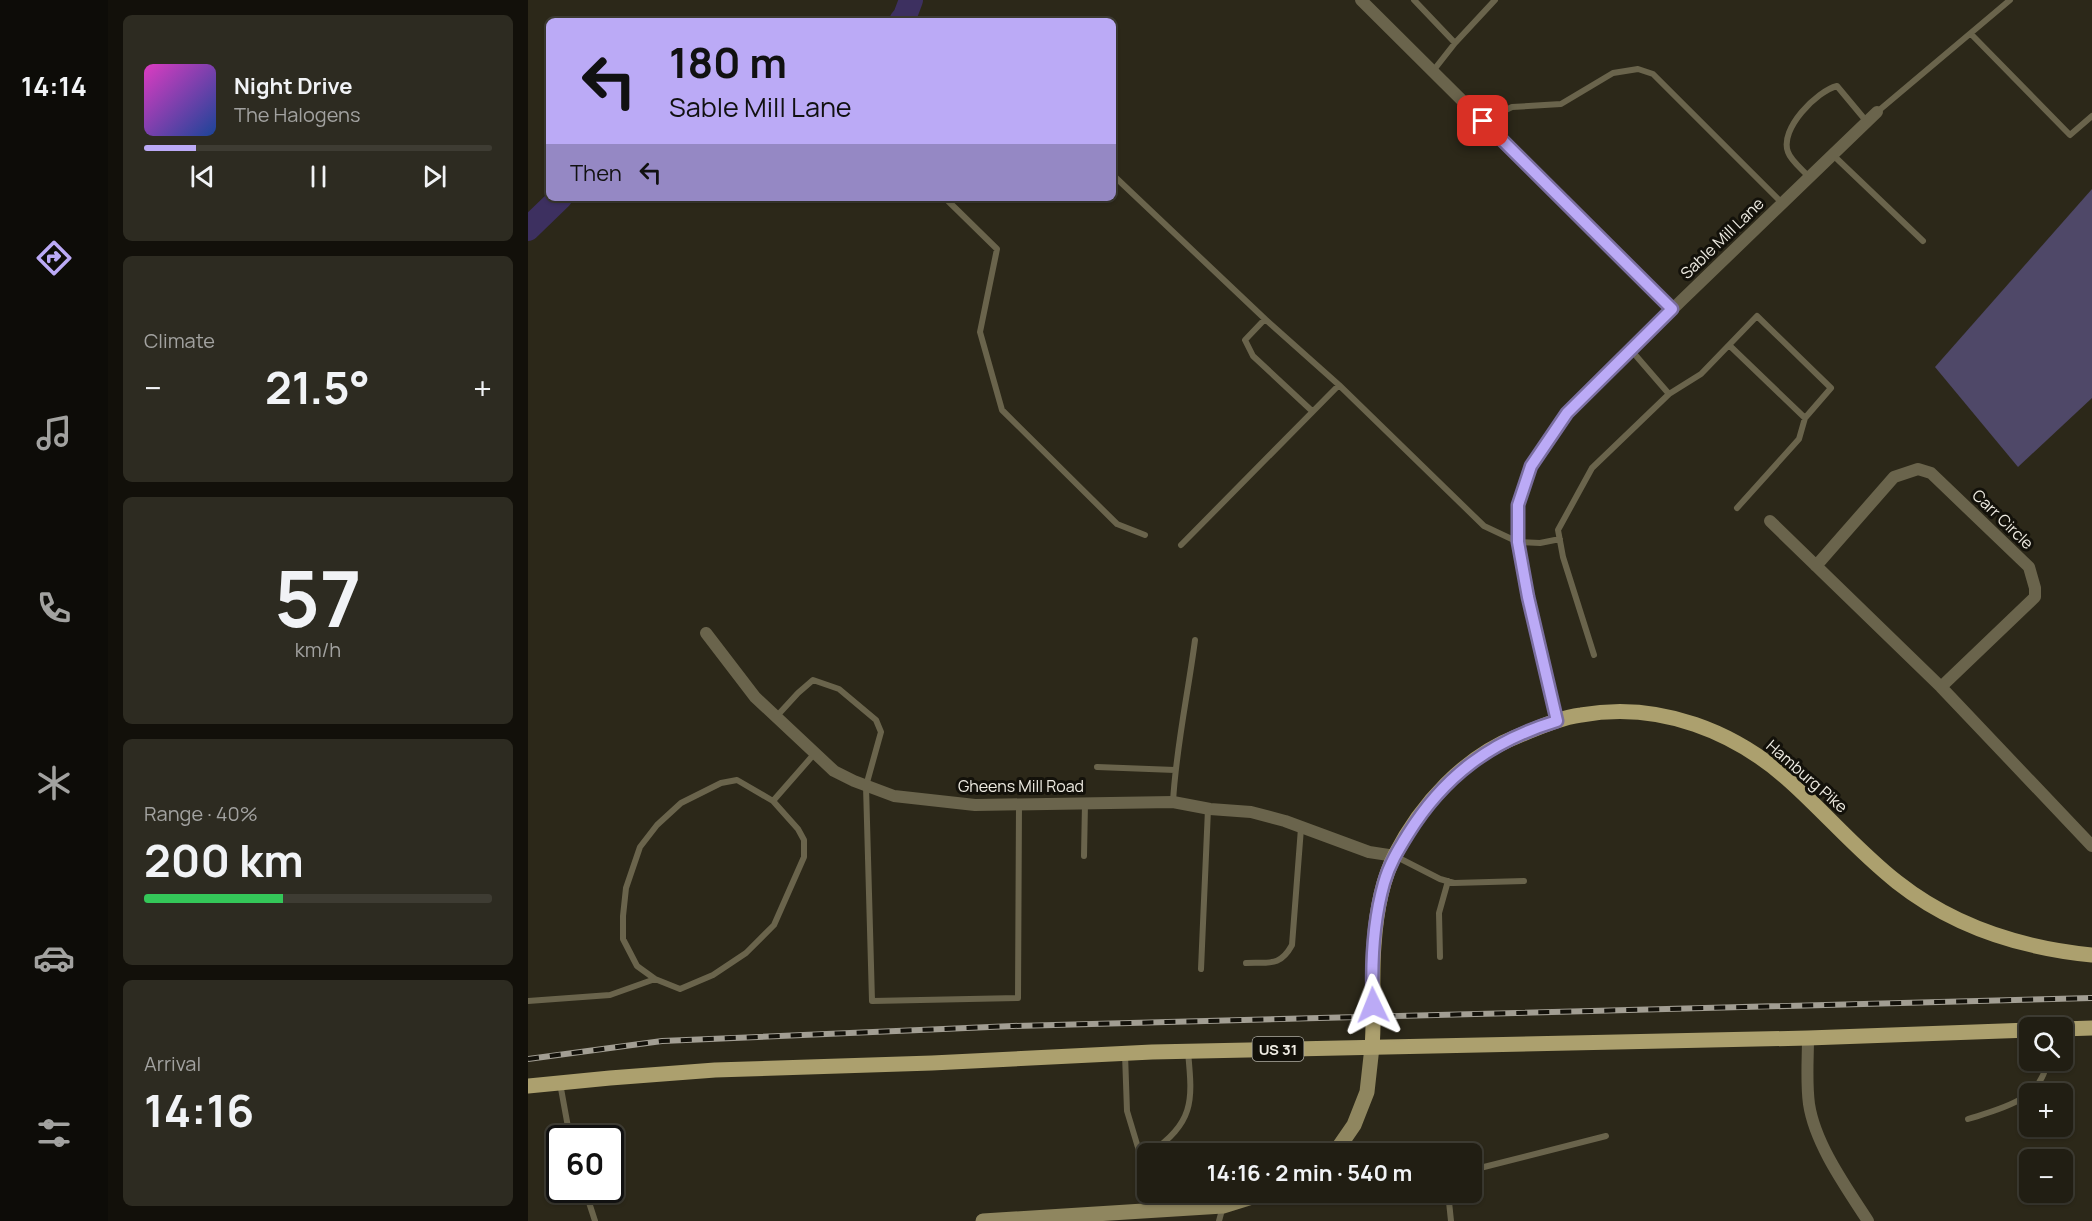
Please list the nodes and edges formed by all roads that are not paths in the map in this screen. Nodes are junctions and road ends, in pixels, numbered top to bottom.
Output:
1 (1362, 0) edge
2 (1414, 0) edge
3 (1495, 0) edge
4 (2010, 0) edge
5 (1971, 33) junction
6 (1455, 43) junction
7 (1433, 71) junction
8 (1877, 112) joint
9 (2092, 116) edge
10 (1483, 121) junction
11 (1867, 122) junction
12 (1833, 155) junction
13 (1809, 177) junction
14 (1116, 178) edge
15 (948, 201) edge
16 (1782, 203) junction
17 (1923, 241) dead end
18 (1672, 309) junction
19 (1265, 319) junction
20 (1729, 345) junction
21 (1630, 350) junction
22 (1339, 385) junction
23 (1669, 394) junction
24 (1312, 411) junction
25 (1805, 418) junction
26 (1737, 508) dead end
27 (1770, 521) dead end
28 (1145, 535) dead end
29 (1560, 538) junction
30 (1518, 542) junction
31 (1181, 545) dead end
32 (1816, 566) junction
33 (706, 633) dead end
34 (1195, 640) dead end
35 (1594, 655) dead end
36 (1941, 687) junction
37 (777, 717) junction
38 (1557, 721) junction
39 (815, 753) junction
40 (1097, 767) dead end
41 (1175, 770) junction
42 (866, 786) junction
43 (773, 801) junction
44 (1085, 802) junction
45 (1173, 802) junction
46 (1018, 804) junction
47 (1208, 808) junction
48 (1300, 828) junction
49 (2092, 846) edge
50 (1084, 856) dead end
51 (1395, 856) junction
52 (1448, 881) junction
53 (1524, 881) dead end
54 (2092, 955) edge
55 (1440, 957) dead end
56 (1246, 963) dead end
57 (1201, 969) dead end
58 (655, 979) junction
59 (528, 1001) edge
60 (2092, 1028) edge
61 (2073, 1029) edge
62 (2019, 1030) edge
63 (1808, 1038) junction
64 (1372, 1047) junction
65 (1188, 1051) junction
66 (1125, 1053) junction
67 (2044, 1071) edge
68 (560, 1083) junction
69 (528, 1086) edge
70 (1968, 1119) dead end
71 (568, 1125) edge
72 (1606, 1136) dead end
73 (1164, 1143) edge
74 (1342, 1143) edge
75 (1137, 1145) edge
76 (1482, 1167) edge
77 (589, 1203) edge
78 (1148, 1203) edge
79 (1233, 1203) edge
80 (1449, 1203) edge
81 (1223, 1206) junction
82 (1148, 1210) junction
83 (595, 1221) edge
84 (983, 1221) edge
85 (1219, 1221) edge
86 (1451, 1221) edge
87 (1868, 1221) edge

1 - 7 street
2 - 6 lane
3 - 6 lane
4 - 5 lane
5 - 8 lane
5 - 9 lane
6 - 7 lane
7 - 10 street
8 - 11 street, Sable Mill Lane
10 - 16 lane
10 - 18 street
11 - 12 street, Sable Mill Lane
11 - 13 lane
12 - 13 street, Sable Mill Lane
12 - 17 lane
13 - 16 street, Sable Mill Lane
14 - 19 lane
15 - 28 lane
16 - 18 street, Sable Mill Lane
18 - 21 street, Sable Mill Lane
19 - 22 lane
19 - 24 lane
20 - 23 lane
20 - 25 lane
20 - 25 lane
21 - 23 lane
21 - 30 street, Sable Mill Lane
22 - 24 lane
22 - 30 lane
23 - 29 lane
24 - 31 lane
25 - 26 lane
27 - 32 street
29 - 30 lane
29 - 35 lane
30 - 38 street, Sable Mill Lane
32 - 36 street
32 - 36 street, Carr Circle
33 - 37 street, Gheens Mill Road
34 - 41 lane
36 - 49 street
37 - 39 street, Gheens Mill Road
37 - 42 lane
38 - 51 main road, Hamburg Pike
38 - 54 main road, Hamburg Pike
39 - 42 street, Gheens Mill Road
39 - 43 lane
40 - 41 lane
41 - 45 lane
42 - 46 street, Gheens Mill Road
42 - 46 lane
43 - 58 lane
43 - 58 lane
44 - 45 street, Gheens Mill Road
44 - 46 street, Gheens Mill Road
44 - 50 lane
45 - 47 street, Gheens Mill Road
47 - 48 street, Gheens Mill Road
47 - 57 lane
48 - 51 street, Gheens Mill Road
48 - 56 lane
51 - 52 lane
51 - 64 main road, Hamburg Pike
52 - 53 lane
52 - 55 lane
58 - 59 lane
60 - 61 main road
62 - 63 main road, US 31
63 - 64 main road, US 31
63 - 87 street
64 - 65 main road, US 31
64 - 74 street
65 - 66 main road, US 31
65 - 73 lane
66 - 68 main road, US 31
66 - 75 lane
67 - 70 lane
68 - 69 main road, US 31
68 - 71 lane
72 - 76 lane
77 - 83 lane
78 - 82 lane
79 - 81 street
80 - 86 lane
81 - 82 street
81 - 85 lane
82 - 84 street

